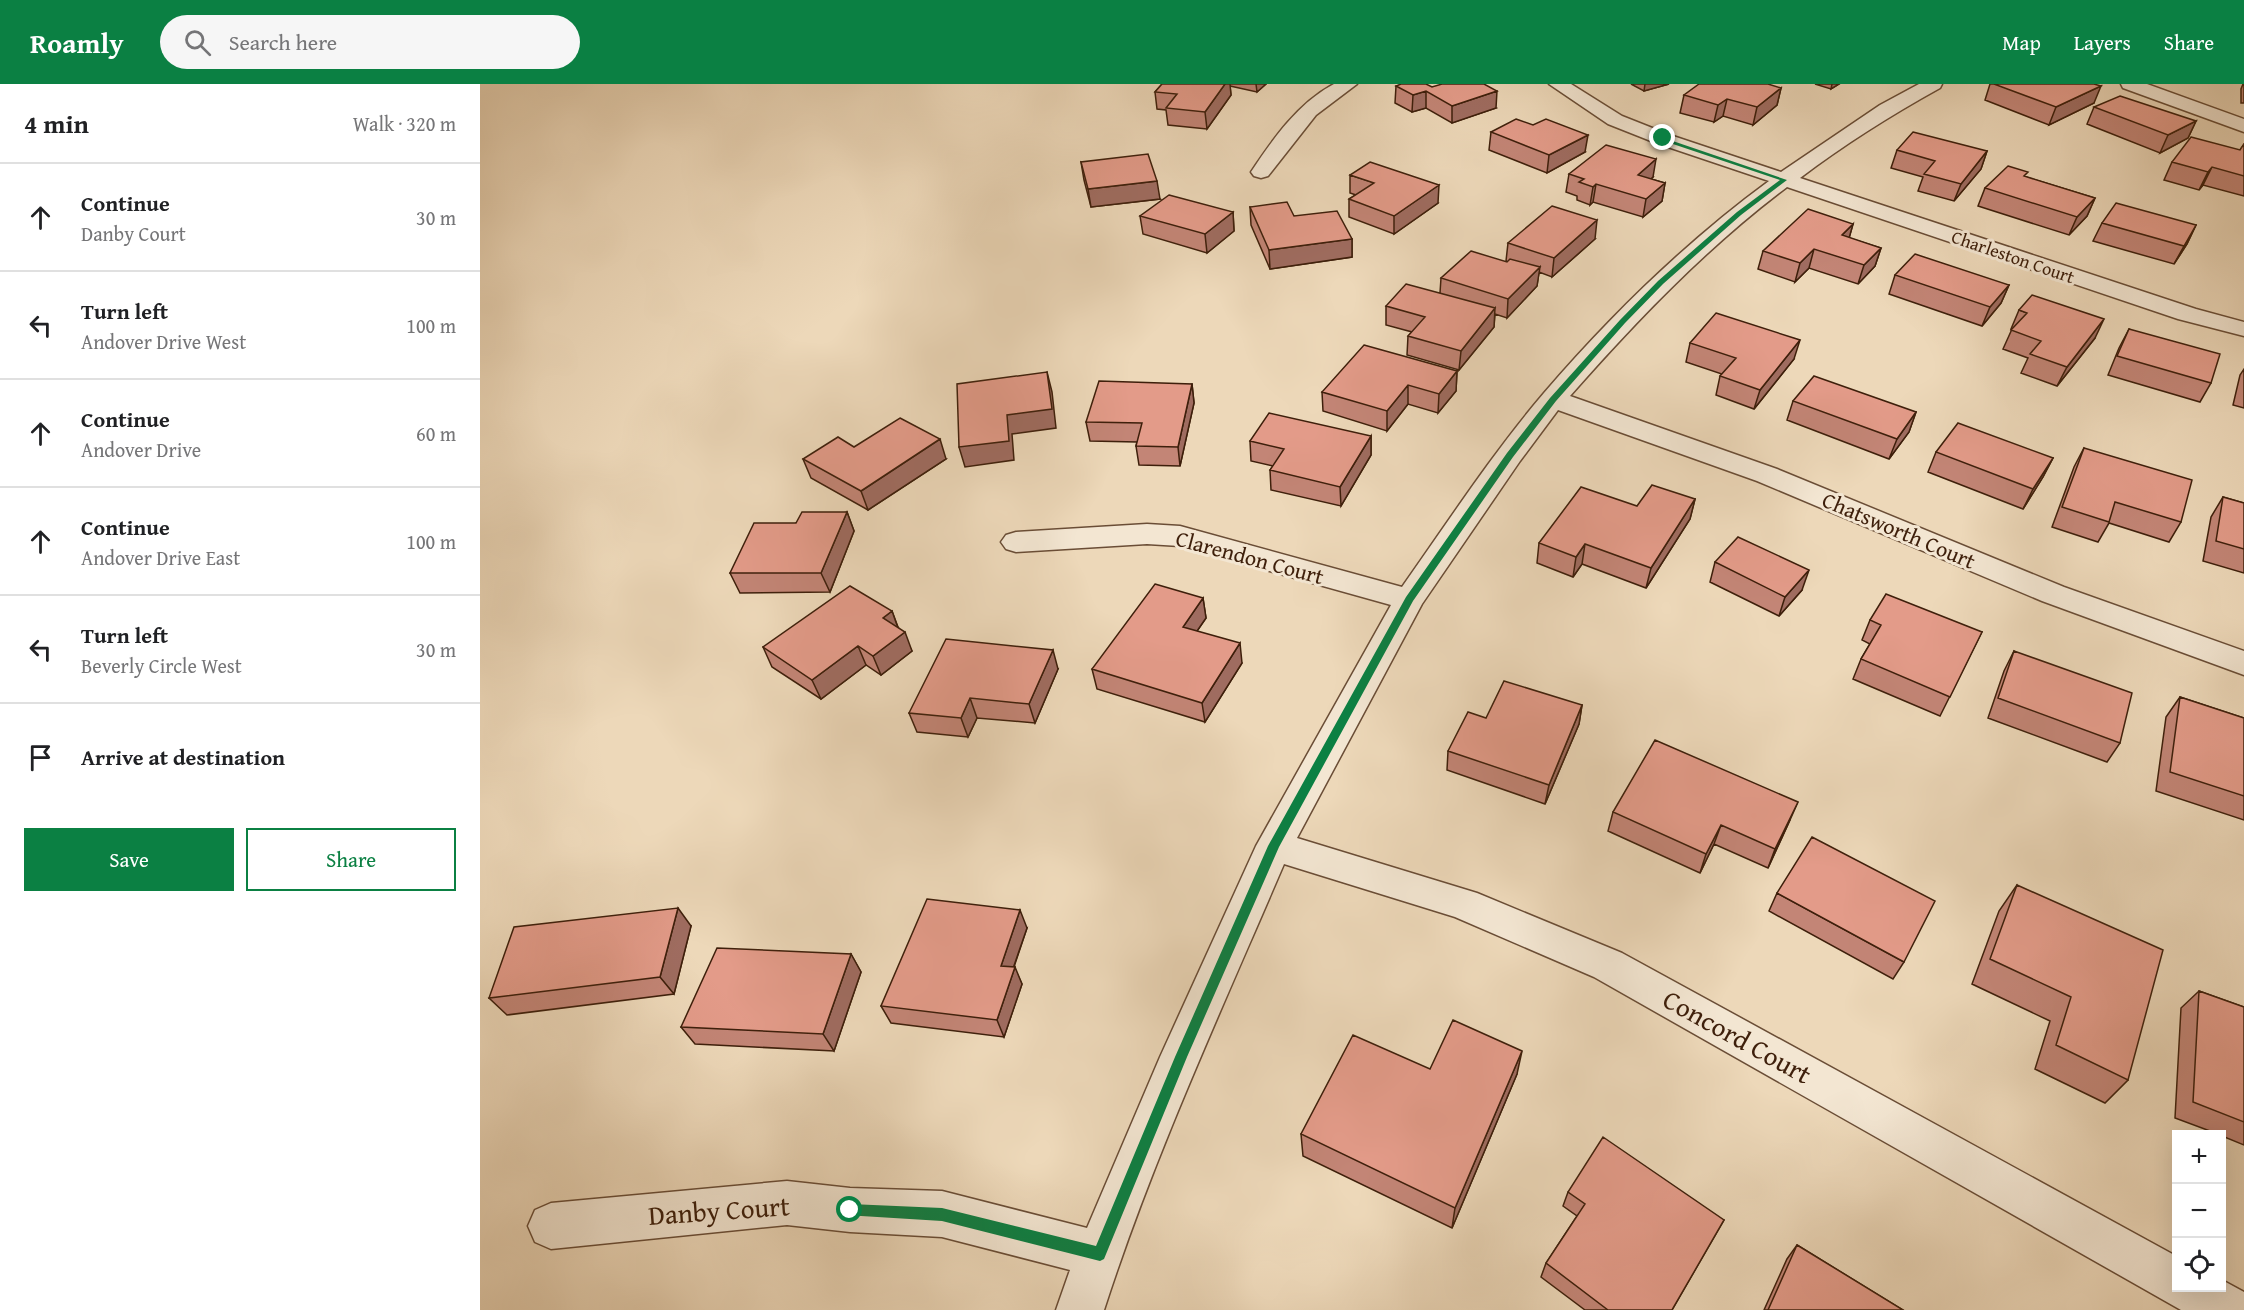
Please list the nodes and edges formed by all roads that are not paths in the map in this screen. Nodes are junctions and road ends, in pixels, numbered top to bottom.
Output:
1 (1348, 84) edge
2 (1558, 84) edge
3 (1933, 84) edge
4 (2130, 84) edge
5 (2244, 126) edge
6 (1261, 172) dead end
7 (1784, 180) junction
8 (2244, 329) edge
9 (1553, 399) junction
10 (1016, 542) dead end
11 (1409, 600) junction
12 (2244, 663) edge
13 (1274, 846) junction
14 (550, 1226) dead end
15 (1100, 1254) junction
16 (2172, 1279) edge
17 (2197, 1292) edge
18 (1080, 1310) edge
19 (2229, 1310) edge

1 - 6 street
2 - 7 street, Charleston Court
3 - 7 street
4 - 5 street
7 - 8 street, Charleston Court
7 - 9 street
9 - 11 street
9 - 12 street, Chatsworth Court
10 - 11 street, Clarendon Court
11 - 13 street
13 - 15 street
13 - 16 street, Concord Court
14 - 15 street, Danby Court
15 - 18 street
17 - 19 street

